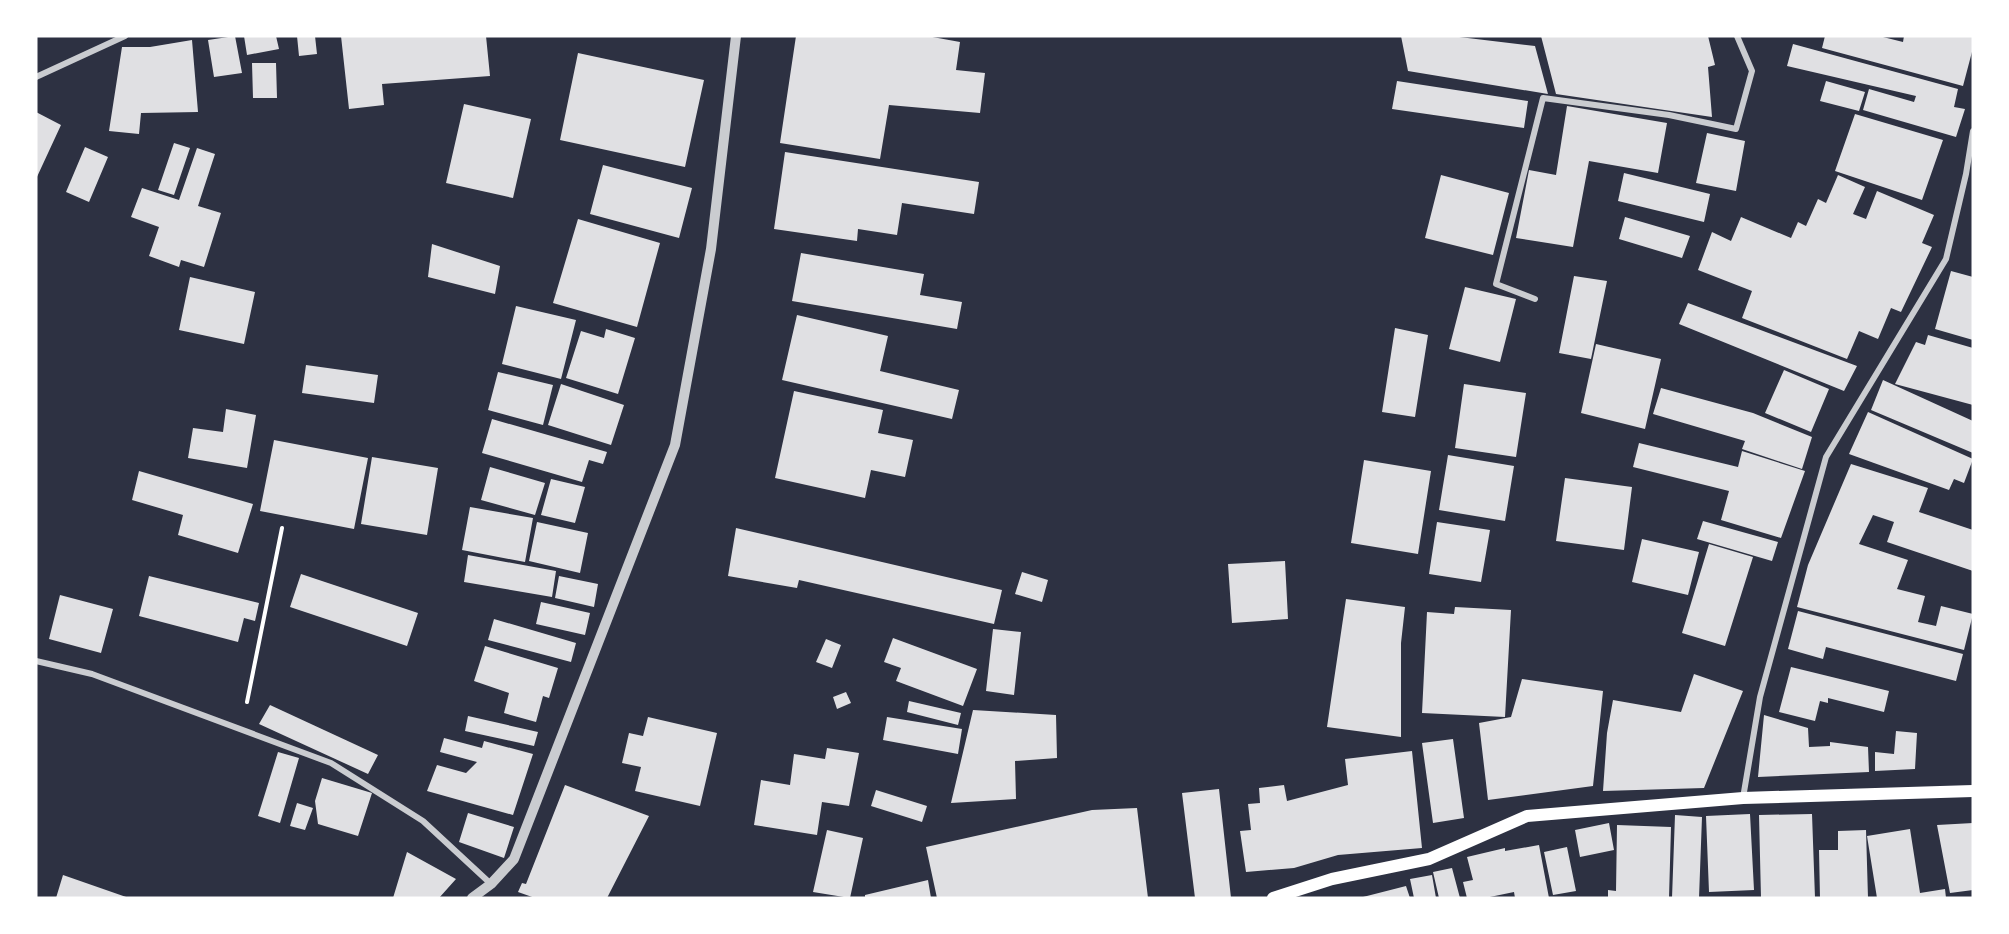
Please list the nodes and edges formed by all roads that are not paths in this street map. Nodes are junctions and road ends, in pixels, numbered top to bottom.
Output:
1 (125, 36) edge
2 (736, 36) edge
3 (1737, 36) edge
4 (36, 77) edge
5 (1973, 131) edge
6 (1535, 300) dead end
7 (36, 661) edge
8 (1973, 791) edge
9 (1743, 798) junction
10 (491, 884) junction
11 (472, 898) edge
12 (1273, 898) edge

1 - 4 street
2 - 10 street
3 - 6 street
5 - 9 street
7 - 10 street
8 - 9 main road
9 - 12 main road
10 - 11 street

